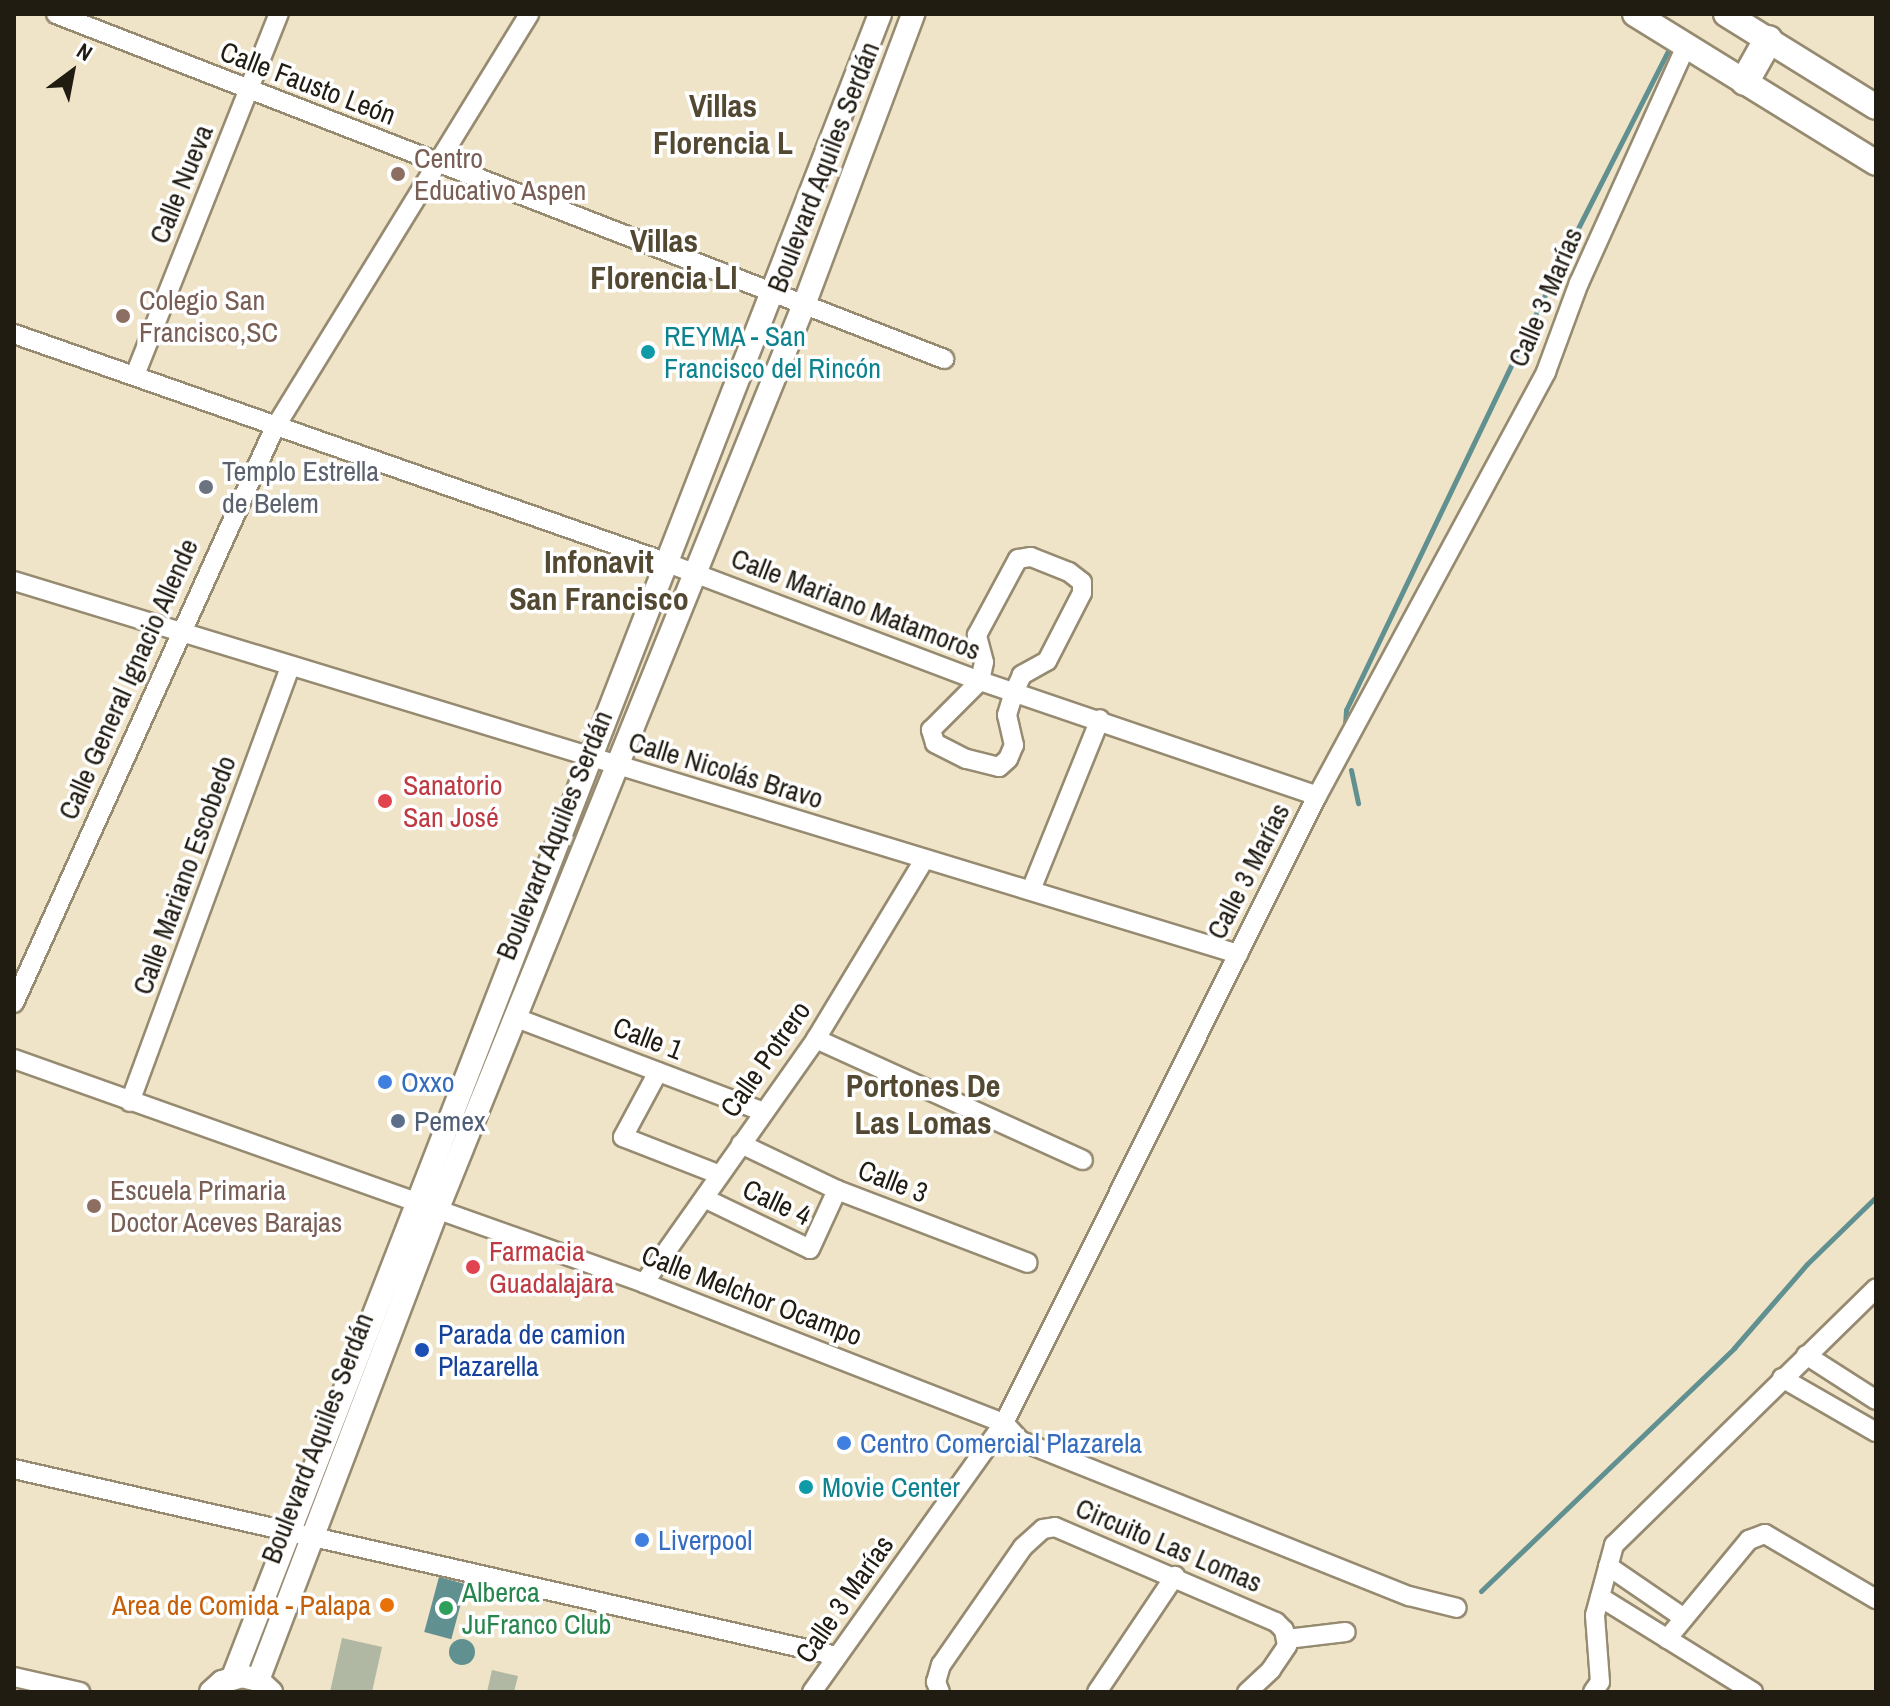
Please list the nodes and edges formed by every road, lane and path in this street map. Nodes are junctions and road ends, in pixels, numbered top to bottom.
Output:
1 (56, 14) edge
2 (279, 14) edge
3 (529, 14) edge
4 (880, 14) edge
5 (913, 14) edge
6 (1635, 14) edge
7 (1726, 14) edge
8 (1768, 40) junction
9 (1686, 46) junction
10 (1745, 81) junction
11 (249, 90) junction
12 (1876, 107) edge
13 (435, 161) junction
14 (1876, 163) edge
15 (775, 291) junction
16 (805, 302) junction
17 (14, 334) edge
18 (944, 359) dead end
19 (135, 375) junction
20 (274, 429) junction
21 (665, 562) junction
22 (692, 573) junction
23 (14, 581) edge
24 (179, 631) junction
25 (290, 668) junction
26 (980, 681) junction
27 (1014, 692) junction
28 (1100, 719) junction
29 (589, 759) junction
30 (614, 764) junction
31 (1317, 796) junction
32 (924, 860) junction
33 (1031, 890) junction
34 (1238, 954) junction
35 (14, 1003) edge
36 (514, 1017) junction
37 (816, 1039) junction
38 (14, 1059) edge
39 (658, 1072) junction
40 (130, 1102) junction
41 (762, 1111) junction
42 (741, 1144) junction
43 (1083, 1160) dead end
44 (720, 1175) junction
45 (837, 1190) junction
46 (706, 1199) junction
47 (427, 1205) junction
48 (1028, 1263) dead end
49 (644, 1283) junction
50 (1876, 1288) edge
51 (1806, 1355) junction
52 (1782, 1378) junction
53 (1876, 1400) edge
54 (1004, 1423) junction
55 (1875, 1429) edge
56 (14, 1469) edge
57 (301, 1533) junction
58 (1608, 1566) junction
59 (1175, 1576) junction
60 (1876, 1599) edge
61 (1597, 1606) junction
62 (1457, 1608) dead end
63 (1684, 1618) junction
64 (1346, 1632) dead end
65 (1287, 1639) junction
66 (1667, 1639) junction
67 (837, 1656) junction
68 (14, 1677) edge
69 (233, 1677) junction
70 (264, 1686) edge
71 (932, 1689) edge
72 (80, 1692) edge
73 (211, 1692) edge
74 (812, 1692) edge
75 (1097, 1692) edge
76 (1247, 1692) edge
77 (1593, 1692) edge
78 (1753, 1692) edge

1 - 11 street, Calle Fausto León
2 - 11 street, Calle Nueva
3 - 13 street, Calle General Ignacio Allende
4 - 15 street, Boulevard Aquiles Serdán
5 - 16 street, Boulevard Aquiles Serdán
6 - 9 main road
7 - 8 main road
8 - 10 main road
8 - 12 main road
9 - 10 main road
9 - 31 street, Calle 3 Marías
10 - 14 main road
11 - 13 street, Calle Fausto León
11 - 19 street, Calle Nueva
13 - 15 street, Calle Fausto León
13 - 20 street, Calle General Ignacio Allende
15 - 16 street, Calle Fausto León
15 - 21 street, Boulevard Aquiles Serdán
16 - 18 street, Calle Fausto León
16 - 22 street, Boulevard Aquiles Serdán
17 - 19 street, Calle Mariano Matamoros
19 - 20 street, Calle Mariano Matamoros
20 - 21 street, Calle Mariano Matamoros
20 - 24 street, Calle General Ignacio Allende
21 - 22 street, Calle Mariano Matamoros
21 - 29 street, Boulevard Aquiles Serdán
22 - 26 street, Calle Mariano Matamoros
22 - 30 street, Boulevard Aquiles Serdán
23 - 24 street, Calle Nicolás Bravo
24 - 25 street, Calle Nicolás Bravo
24 - 35 street, Calle General Ignacio Allende
25 - 29 street, Calle Nicolás Bravo
25 - 40 street, Calle Mariano Escobedo
26 - 27 street, Calle Mariano Matamoros
26 - 27 street
26 - 27 street
27 - 28 street, Calle Mariano Matamoros
28 - 31 street, Calle Mariano Matamoros
28 - 33 street
29 - 30 street, Calle Nicolás Bravo
29 - 47 street, Boulevard Aquiles Serdán
30 - 32 street, Calle Nicolás Bravo
30 - 36 street, Boulevard Aquiles Serdán
31 - 34 street, Calle 3 Marías
32 - 33 street, Calle Nicolás Bravo
32 - 37 street, Calle Potrero
33 - 34 street, Calle Nicolás Bravo
34 - 54 street, Calle 3 Marías
36 - 39 street, Calle 1
36 - 47 street, Boulevard Aquiles Serdán
37 - 41 street, Calle Potrero
37 - 43 street
38 - 40 street, Calle Melchor Ocampo
39 - 41 street, Calle 1
39 - 44 street
40 - 47 street, Calle Melchor Ocampo
41 - 42 street, Calle Potrero
42 - 44 street, Calle Potrero
42 - 45 street, Calle 3
44 - 46 street, Calle Potrero
45 - 46 street, Calle 4
45 - 48 street, Calle 3
46 - 49 street, Calle Potrero
47 - 49 street, Calle Melchor Ocampo
47 - 57 street, Boulevard Aquiles Serdán
49 - 54 street, Calle Melchor Ocampo
50 - 51 street
51 - 52 street
51 - 53 street
52 - 55 street
52 - 58 street
54 - 62 street, Calle Melchor Ocampo
54 - 67 street, Calle 3 Marías
56 - 57 street
57 - 67 street
57 - 69 street, Boulevard Aquiles Serdán
57 - 70 street, Boulevard Aquiles Serdán
58 - 61 street
58 - 63 street
59 - 65 street, Circuito Las Lomas
59 - 71 street, Circuito Las Lomas
59 - 75 street
60 - 63 street
61 - 66 street
61 - 77 street
63 - 66 street
64 - 65 street
65 - 76 street
66 - 78 street
67 - 74 street, Calle 3 Marías
68 - 72 street
69 - 70 street, Boulevard Aquiles Serdán
69 - 73 street

